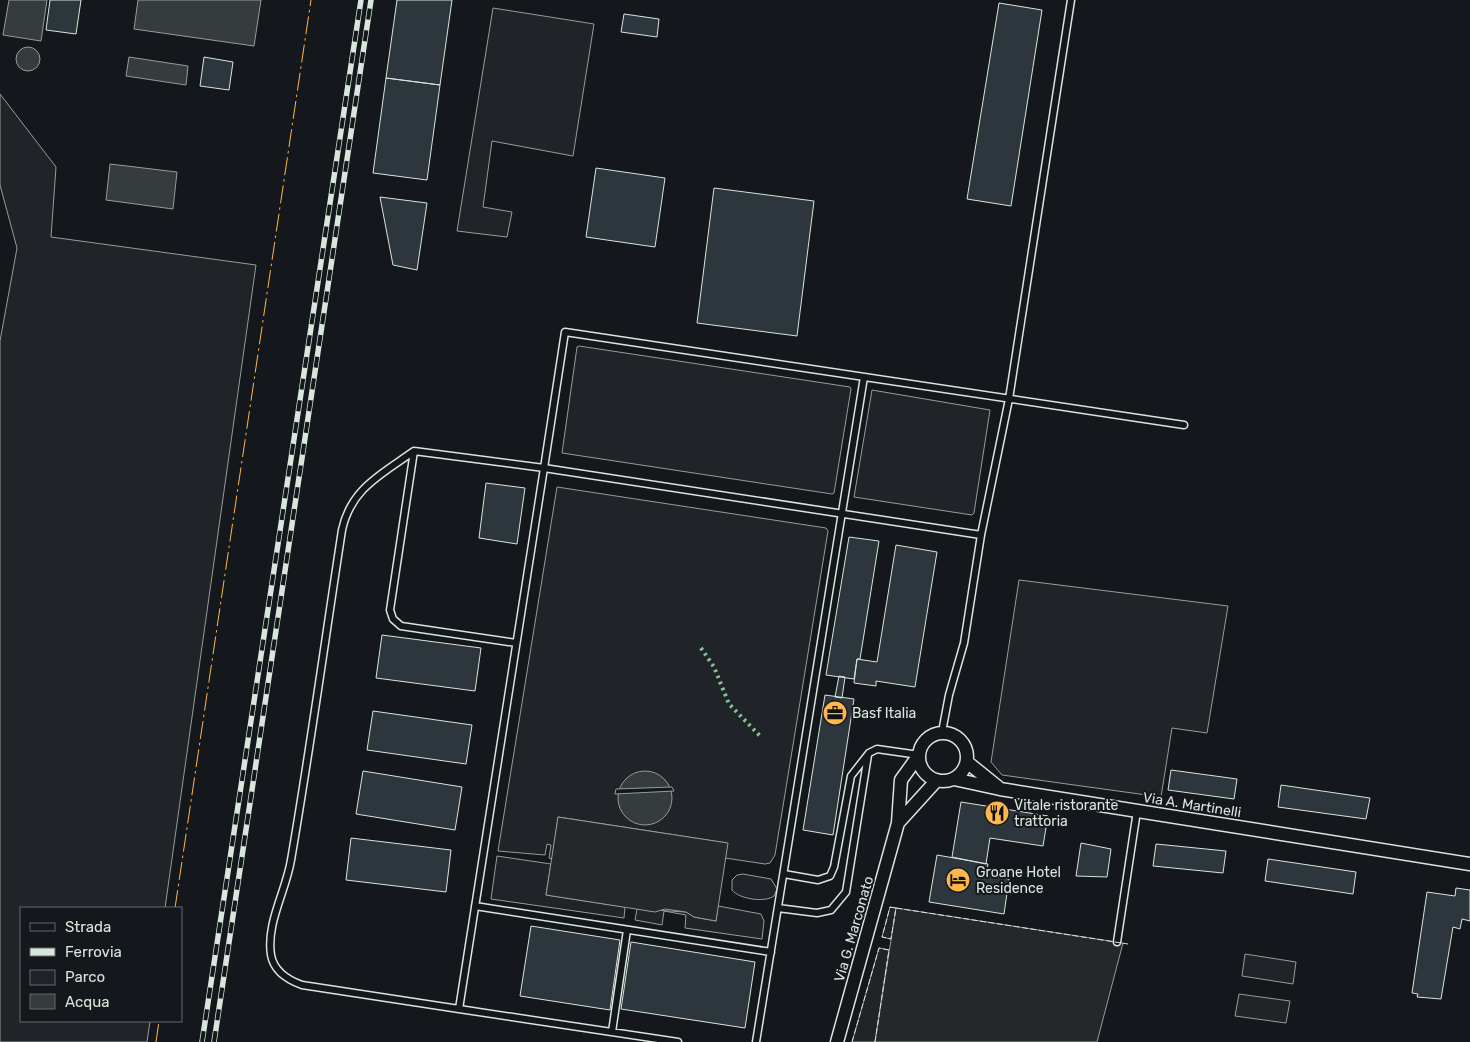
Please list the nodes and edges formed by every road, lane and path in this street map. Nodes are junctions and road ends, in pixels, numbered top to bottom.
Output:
1 (1071, 0) edge
2 (864, 377) junction
3 (1009, 399) junction
4 (1184, 425) dead end
5 (414, 451) junction
6 (544, 468) junction
7 (842, 514) junction
8 (981, 534) junction
9 (516, 643) junction
10 (942, 732) junction
11 (869, 753) junction
12 (919, 755) junction
13 (967, 762) junction
14 (954, 779) junction
15 (937, 780) junction
16 (1000, 788) junction
17 (1137, 811) junction
18 (898, 823) junction
19 (1470, 864) edge
20 (784, 874) junction
21 (475, 906) junction
22 (778, 908) junction
23 (628, 930) junction
24 (1117, 942) dead end
25 (771, 952) junction
26 (459, 1009) junction
27 (612, 1032) junction
28 (678, 1042) edge
29 (756, 1042) edge
30 (837, 1042) edge

1 - 3 lane
2 - 3 lane
2 - 6 lane
2 - 7 lane
3 - 4 lane
3 - 8 lane
5 - 6 lane
5 - 9 lane
5 - 26 lane
6 - 7 lane
6 - 9 lane
7 - 8 lane
7 - 20 lane
8 - 10 lane
9 - 21 lane
10 - 12 street
10 - 13 street
11 - 12 lane
11 - 20 lane
11 - 22 lane
12 - 15 street
12 - 18 street, Via G. Marconato
13 - 14 street
13 - 16 street, Via A. Martinelli
14 - 15 street
14 - 16 street, Via A. Martinelli
15 - 18 street, Via G. Marconato
16 - 17 street, Via A. Martinelli
17 - 19 street, Via A. Martinelli
17 - 24 lane
18 - 30 street, Via G. Marconato
20 - 22 lane
21 - 23 lane
21 - 26 lane
22 - 25 lane
23 - 25 lane
23 - 27 lane
25 - 29 lane
26 - 27 lane
27 - 28 lane

